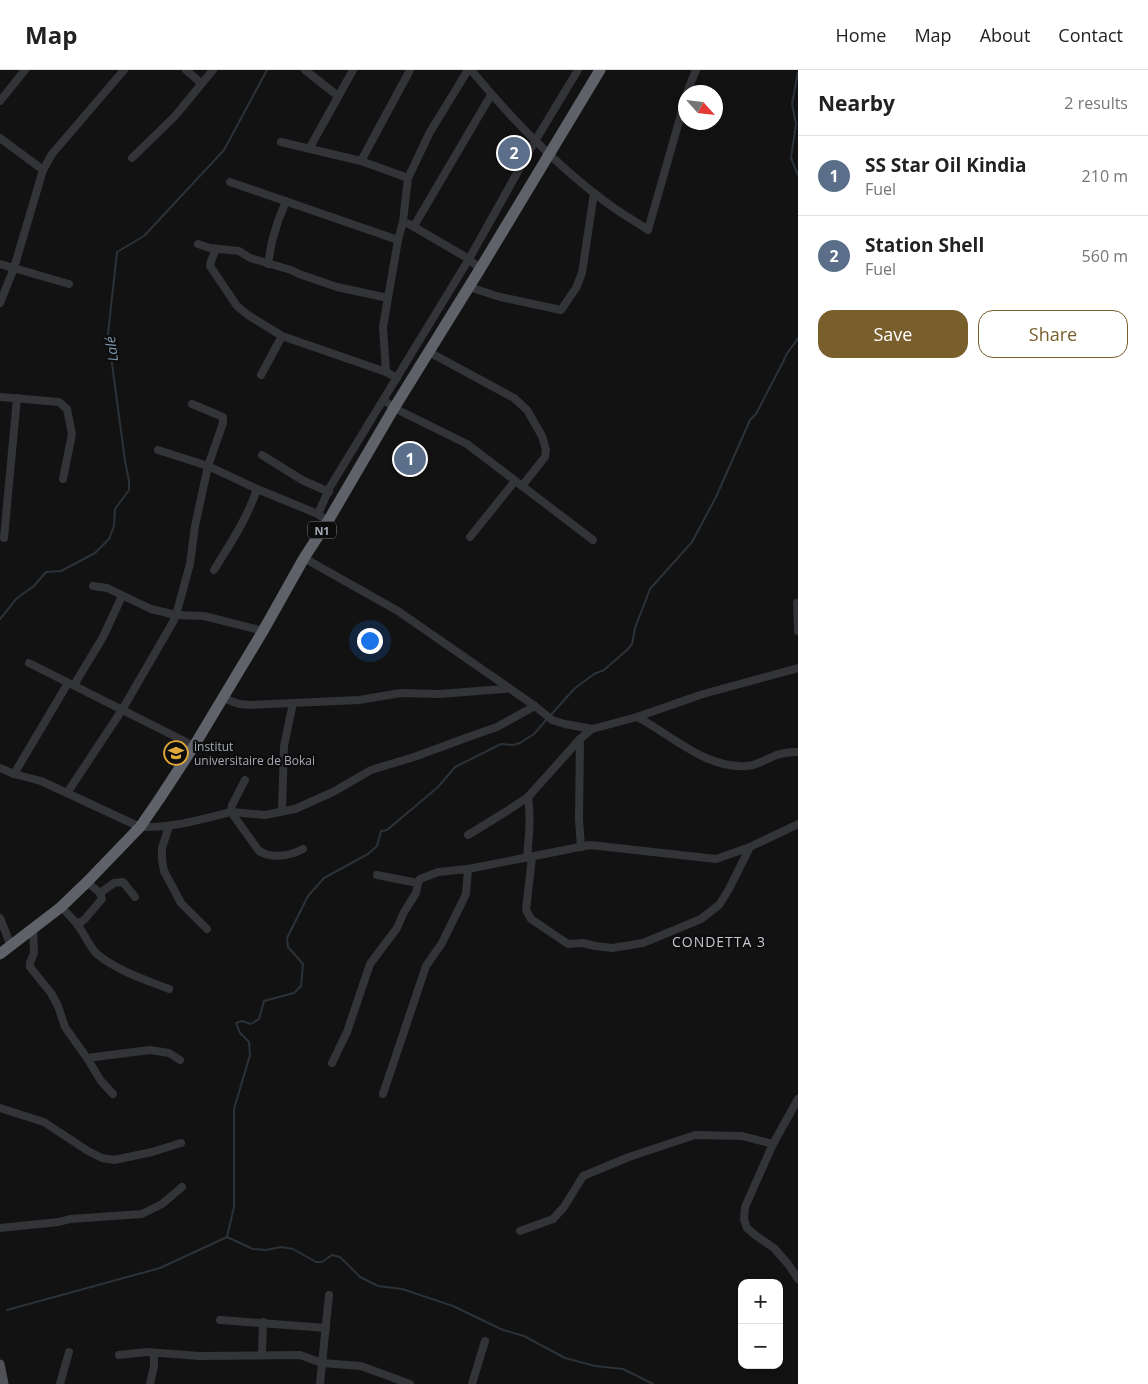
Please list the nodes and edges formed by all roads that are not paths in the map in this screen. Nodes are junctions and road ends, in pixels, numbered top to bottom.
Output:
1 (25, 70) edge
2 (124, 70) edge
3 (186, 70) edge
4 (213, 70) edge
5 (305, 70) edge
6 (353, 70) edge
7 (410, 70) edge
8 (470, 70) edge
9 (578, 70) edge
10 (600, 70) edge
11 (696, 70) edge
12 (201, 83) junction
13 (690, 85) edge
14 (492, 95) junction
15 (338, 96) junction
16 (0, 101) edge
17 (678, 125) edge
18 (0, 138) edge
19 (535, 141) junction
20 (281, 142) dead end
21 (309, 149) junction
22 (550, 154) junction
23 (132, 158) dead end
24 (361, 161) junction
25 (42, 170) junction
26 (408, 178) junction
27 (230, 182) dead end
28 (594, 193) junction
29 (286, 201) junction
30 (403, 222) junction
31 (414, 226) junction
32 (398, 240) junction
33 (198, 244) dead end
34 (216, 249) junction
35 (470, 259) junction
36 (0, 264) edge
37 (268, 264) junction
38 (14, 268) junction
39 (480, 269) junction
40 (70, 284) dead end
41 (469, 287) junction
42 (388, 298) junction
43 (0, 303) edge
44 (282, 336) junction
45 (429, 352) junction
46 (386, 372) junction
47 (261, 374) dead end
48 (397, 378) junction
49 (0, 397) edge
50 (17, 398) junction
51 (384, 400) junction
52 (192, 404) dead end
53 (394, 408) junction
54 (158, 450) dead end
55 (262, 455) dead end
56 (208, 466) junction
57 (63, 480) dead end
58 (515, 481) junction
59 (522, 486) junction
60 (257, 489) junction
61 (330, 490) junction
62 (344, 494) junction
63 (323, 517) junction
64 (470, 537) dead end
65 (4, 538) dead end
66 (593, 540) dead end
67 (304, 558) junction
68 (214, 570) dead end
69 (94, 586) dead end
70 (122, 596) junction
71 (798, 603) edge
72 (176, 615) junction
73 (263, 631) junction
74 (798, 631) edge
75 (29, 663) dead end
76 (798, 668) edge
77 (71, 684) junction
78 (509, 688) junction
79 (223, 698) junction
80 (293, 703) junction
81 (535, 706) junction
82 (122, 710) junction
83 (637, 717) junction
84 (592, 729) junction
85 (580, 739) junction
86 (194, 746) junction
87 (798, 752) edge
88 (0, 768) edge
89 (14, 774) junction
90 (245, 780) dead end
91 (67, 793) junction
92 (528, 797) junction
93 (231, 812) junction
94 (282, 812) junction
95 (798, 824) edge
96 (169, 826) junction
97 (140, 827) junction
98 (468, 836) dead end
99 (581, 847) junction
100 (750, 847) junction
101 (303, 849) dead end
102 (530, 858) junction
103 (468, 869) junction
104 (377, 875) dead end
105 (87, 882) junction
106 (418, 882) junction
107 (100, 893) junction
108 (135, 897) dead end
109 (61, 907) junction
110 (0, 918) edge
111 (77, 924) junction
112 (33, 928) junction
113 (207, 929) dead end
114 (11, 946) junction
115 (0, 954) edge
116 (169, 989) dead end
117 (88, 1058) junction
118 (180, 1060) dead end
119 (332, 1063) dead end
120 (113, 1094) dead end
121 (383, 1094) dead end
122 (798, 1099) edge
123 (0, 1108) edge
124 (181, 1143) dead end
125 (773, 1144) junction
126 (182, 1187) dead end
127 (0, 1228) edge
128 (520, 1231) dead end
129 (798, 1279) edge
130 (329, 1294) dead end
131 (220, 1320) dead end
132 (263, 1322) junction
133 (326, 1328) junction
134 (485, 1341) dead end
135 (69, 1352) dead end
136 (154, 1353) junction
137 (118, 1355) dead end
138 (262, 1355) junction
139 (322, 1363) junction
140 (0, 1365) edge
141 (4, 1384) edge
142 (60, 1384) edge
143 (150, 1384) edge
144 (320, 1384) edge
145 (410, 1384) edge
146 (472, 1384) edge

1 - 16 street
2 - 25 street
3 - 12 street
4 - 12 street
5 - 15 street
6 - 15 street
7 - 24 street
8 - 14 street
8 - 26 street
9 - 19 street
10 - 22 highway, N1
11 - 13 street
12 - 23 street
14 - 19 street
14 - 31 street
15 - 21 street
17 - 28 street
18 - 25 street
19 - 22 street
19 - 35 street
20 - 21 street
21 - 24 street
22 - 28 street
22 - 39 highway, N1
24 - 26 street
25 - 38 street
26 - 30 street
27 - 29 street
28 - 41 street
29 - 32 street
29 - 37 street
30 - 31 street
30 - 32 street
31 - 35 street
32 - 42 street
33 - 34 street
34 - 37 street
34 - 44 street
35 - 39 street
35 - 48 street
36 - 38 street
37 - 42 street
38 - 40 street
38 - 43 street
39 - 41 highway, N1
41 - 45 highway, N1
42 - 46 street
44 - 46 street
44 - 47 street
45 - 53 highway, N1
45 - 59 street
46 - 48 street
48 - 51 street
49 - 50 street
50 - 57 street
50 - 65 street
51 - 53 street
51 - 61 street
52 - 56 street
53 - 58 street
53 - 62 highway, N1
54 - 56 street
55 - 61 street
56 - 60 street
56 - 72 street
58 - 59 street
58 - 64 street
59 - 66 street
60 - 63 street
60 - 68 street
61 - 62 street
61 - 63 street
62 - 63 highway, N1
63 - 67 highway, N1
67 - 73 highway, N1
67 - 78 street
69 - 70 street
70 - 72 street
70 - 77 street
71 - 74 street
72 - 73 street
72 - 82 street
73 - 79 highway, N1
75 - 77 street
76 - 83 street
77 - 82 street
77 - 89 street
78 - 80 street
78 - 81 street
79 - 80 street
79 - 86 highway, N1
80 - 94 street
81 - 84 street
81 - 94 street
82 - 86 street
82 - 91 street
83 - 84 street
83 - 87 street
84 - 85 street
85 - 92 street
85 - 99 street
86 - 97 highway, N1
88 - 89 street
89 - 91 street
90 - 93 street
91 - 97 street
92 - 98 street
92 - 102 street
93 - 94 street
93 - 96 street
93 - 101 street
95 - 100 street
96 - 97 street
96 - 113 street
97 - 105 highway, N1
99 - 100 street
99 - 102 street
100 - 102 street
102 - 103 street
103 - 106 street
103 - 121 street
104 - 106 street
105 - 107 street
105 - 109 highway, N1
106 - 119 street
107 - 108 street
107 - 111 street
109 - 111 street
109 - 112 highway, N1
110 - 114 street
111 - 116 street
112 - 114 highway, N1
112 - 117 street
114 - 115 highway, N1
117 - 118 street
117 - 120 street
122 - 125 street
123 - 124 street
125 - 128 street
125 - 129 street
126 - 127 street
130 - 133 street
131 - 132 street
132 - 133 street
132 - 138 street
133 - 139 street
134 - 146 street
135 - 142 street
136 - 137 street
136 - 138 street
136 - 143 street
138 - 139 street
139 - 144 street
139 - 145 street
140 - 141 main road

